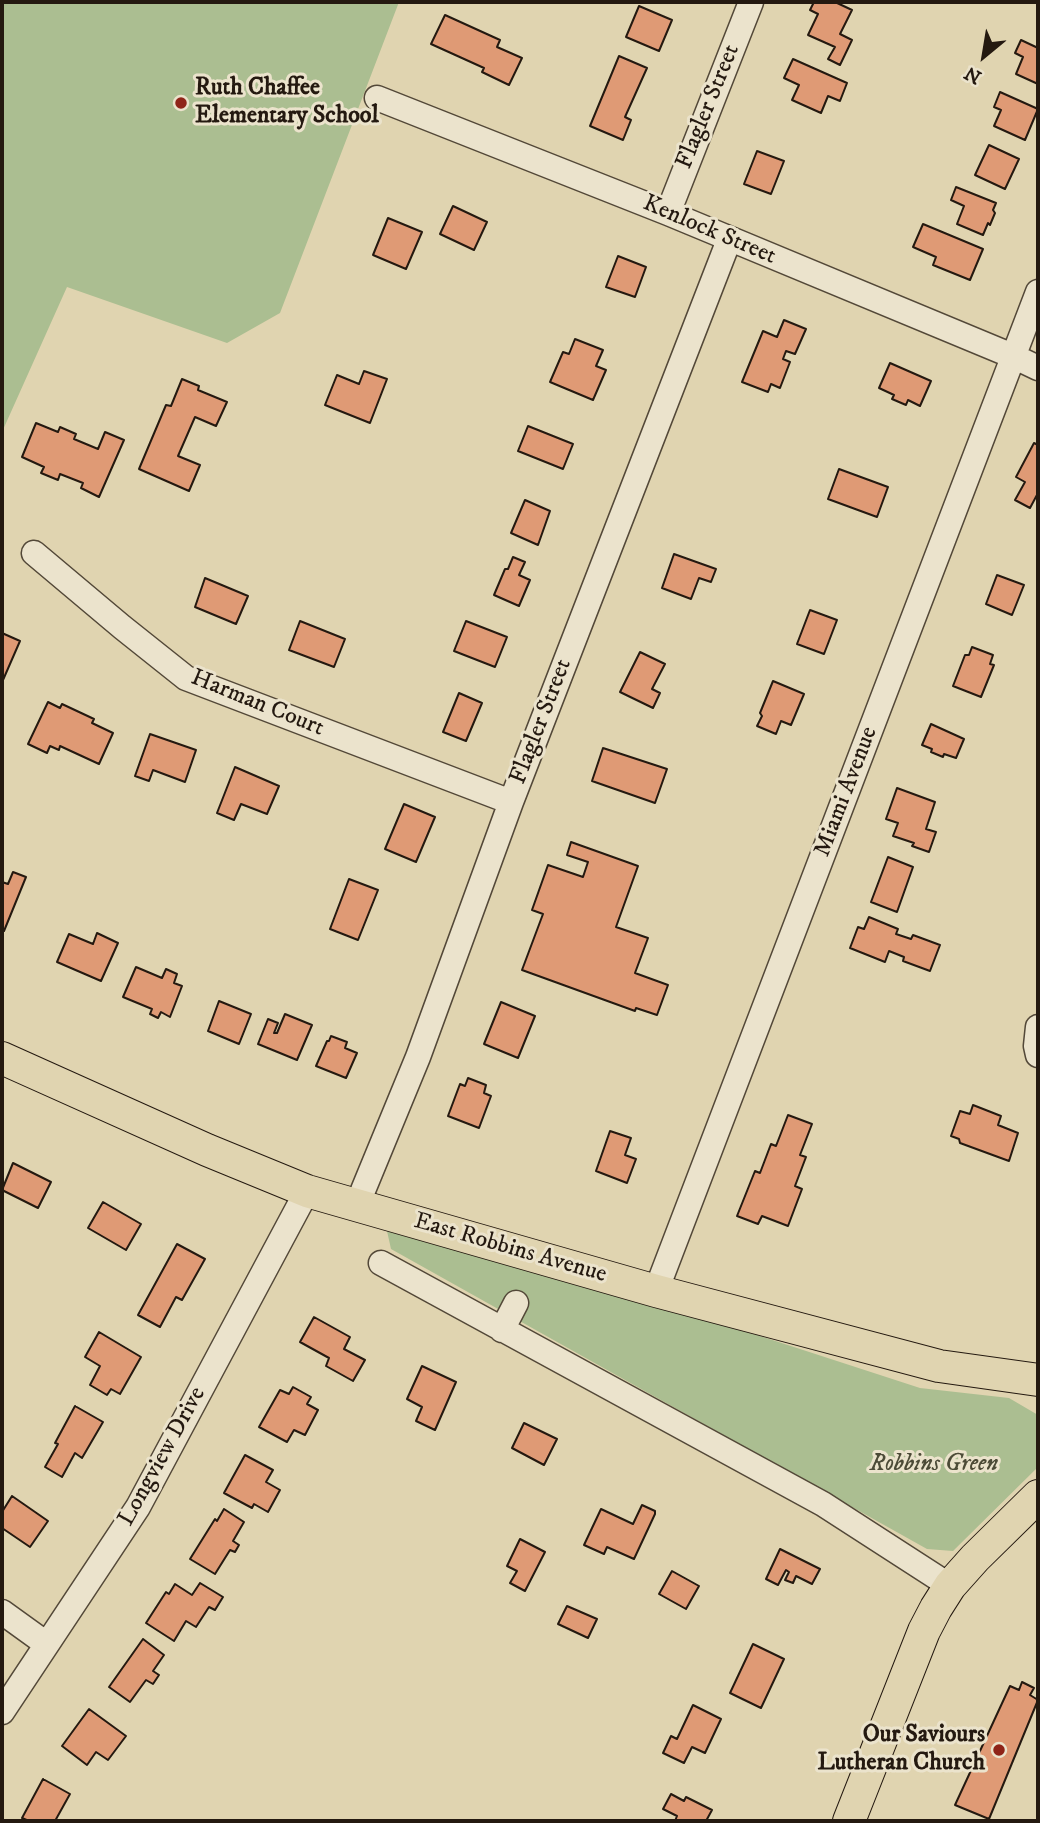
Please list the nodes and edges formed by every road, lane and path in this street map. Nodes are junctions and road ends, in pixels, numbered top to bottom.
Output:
1 (751, 2) edge
2 (377, 98) dead end
3 (668, 213) junction
4 (729, 240) junction
5 (1038, 292) edge
6 (1015, 357) junction
7 (1038, 368) edge
8 (34, 553) dead end
9 (511, 802) junction
10 (1038, 1027) edge
11 (1038, 1055) edge
12 (2, 1058) edge
13 (307, 1191) junction
14 (357, 1205) junction
15 (381, 1263) dead end
16 (656, 1292) junction
17 (516, 1303) dead end
18 (502, 1330) junction
19 (1038, 1380) edge
20 (1038, 1496) edge
21 (950, 1586) junction
22 (2, 1612) edge
23 (46, 1643) junction
24 (2, 1712) edge
25 (849, 1821) edge

1 - 3 street, Flagler Street
2 - 3 street, Kenlock Street
3 - 4 street, Kenlock Street
4 - 6 street, Kenlock Street
4 - 9 street, Flagler Street
5 - 6 street, Miami Avenue
6 - 7 street, Kenlock Street
6 - 16 street, Miami Avenue
8 - 9 street, Harman Court
9 - 14 street, Flagler Street
10 - 11 street
12 - 13 main road, East Robbins Avenue
13 - 14 main road, East Robbins Avenue
13 - 23 street, Longview Drive
14 - 16 main road, East Robbins Avenue
15 - 18 street
16 - 19 main road, East Robbins Avenue
17 - 18 street, East Robbins Avenue
18 - 21 street
20 - 21 main road
21 - 25 main road
22 - 23 street
23 - 24 street, Longview Drive

